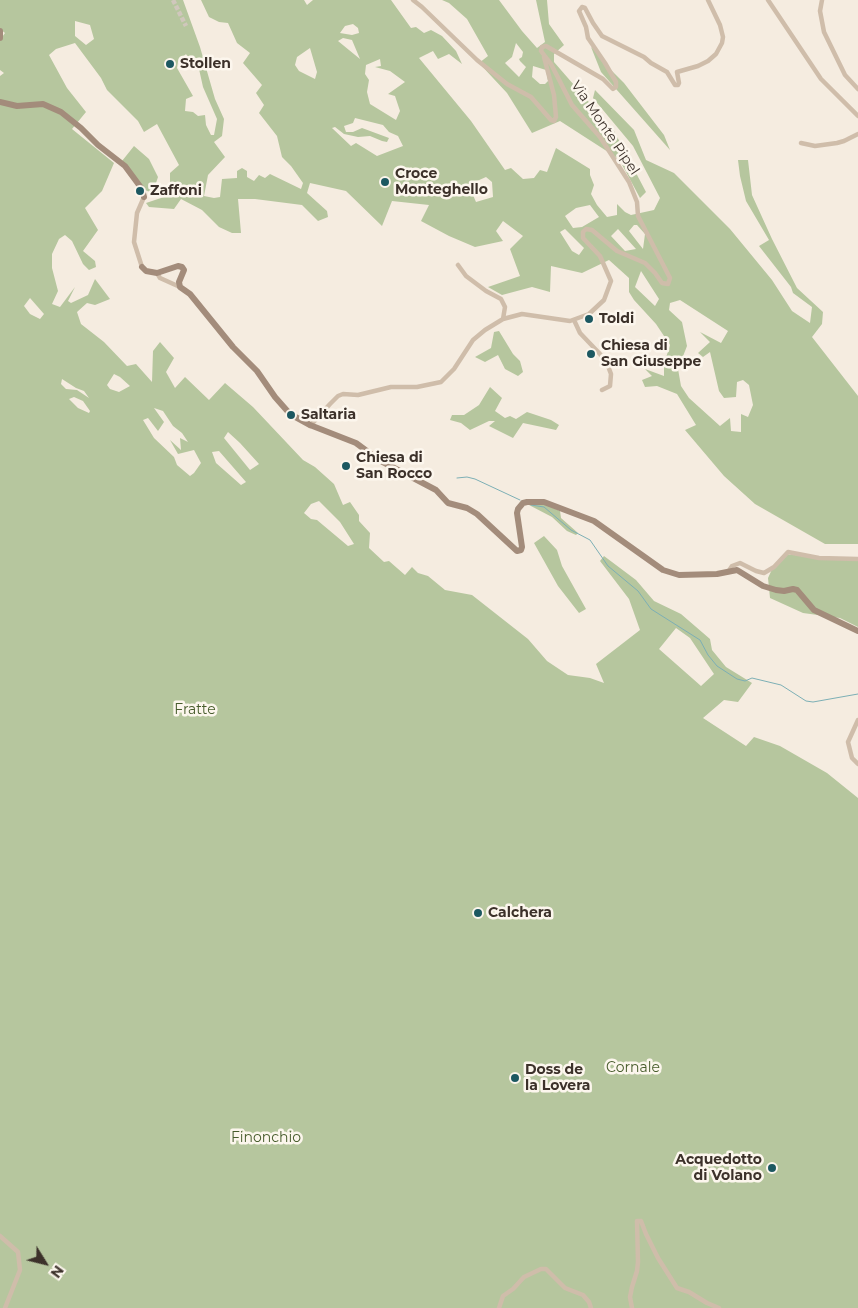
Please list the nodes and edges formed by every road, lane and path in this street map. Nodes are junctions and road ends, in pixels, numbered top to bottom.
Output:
1 (413, 0) edge
2 (708, 0) edge
3 (768, 0) edge
4 (822, 0) edge
5 (0, 32) edge
6 (0, 38) edge
7 (544, 56) junction
8 (858, 89) edge
9 (0, 102) edge
10 (858, 116) edge
11 (858, 134) edge
12 (801, 143) dead end
13 (144, 197) joint
14 (458, 265) dead end
15 (142, 267) joint
16 (157, 273) junction
17 (180, 287) junction
18 (504, 318) junction
19 (574, 320) junction
20 (602, 390) dead end
21 (312, 427) junction
22 (858, 559) edge
23 (728, 573) junction
24 (858, 630) edge
25 (858, 720) edge
26 (858, 764) edge
27 (0, 1236) edge
28 (5, 1308) edge
29 (499, 1308) edge
30 (591, 1308) edge
31 (632, 1308) edge
32 (719, 1308) edge

1 - 7 street
2 - 7 street, Via Monte Pipel
3 - 10 street
4 - 8 street
5 - 6 street
7 - 19 street, Via Monte Pipel
9 - 13 street
11 - 12 street
13 - 15 street
14 - 18 street
15 - 16 street
16 - 17 street
16 - 17 street
17 - 21 street
18 - 19 street
18 - 21 street
19 - 20 street
21 - 23 street
22 - 23 street
23 - 24 street
25 - 26 street
27 - 28 street
29 - 30 street
31 - 32 street

